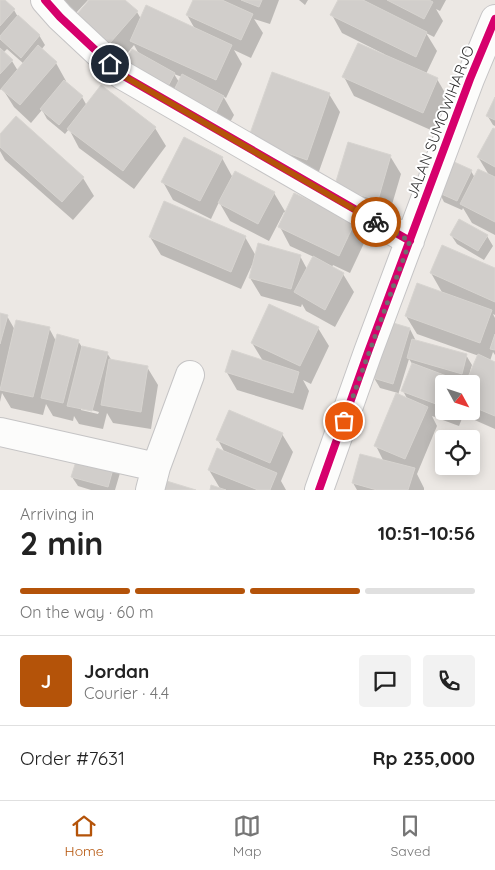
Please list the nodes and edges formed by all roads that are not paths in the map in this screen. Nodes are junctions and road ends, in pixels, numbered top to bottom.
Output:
1 (45, 0) edge
2 (495, 19) edge
3 (410, 241) junction
4 (190, 375) dead end
5 (0, 432) edge
6 (153, 479) edge
7 (319, 490) edge

1 - 3 street
2 - 3 street, JALAN SUMOWIHARJO
3 - 7 street, JALAN SUMOWIHARJO
4 - 6 street
5 - 6 street

